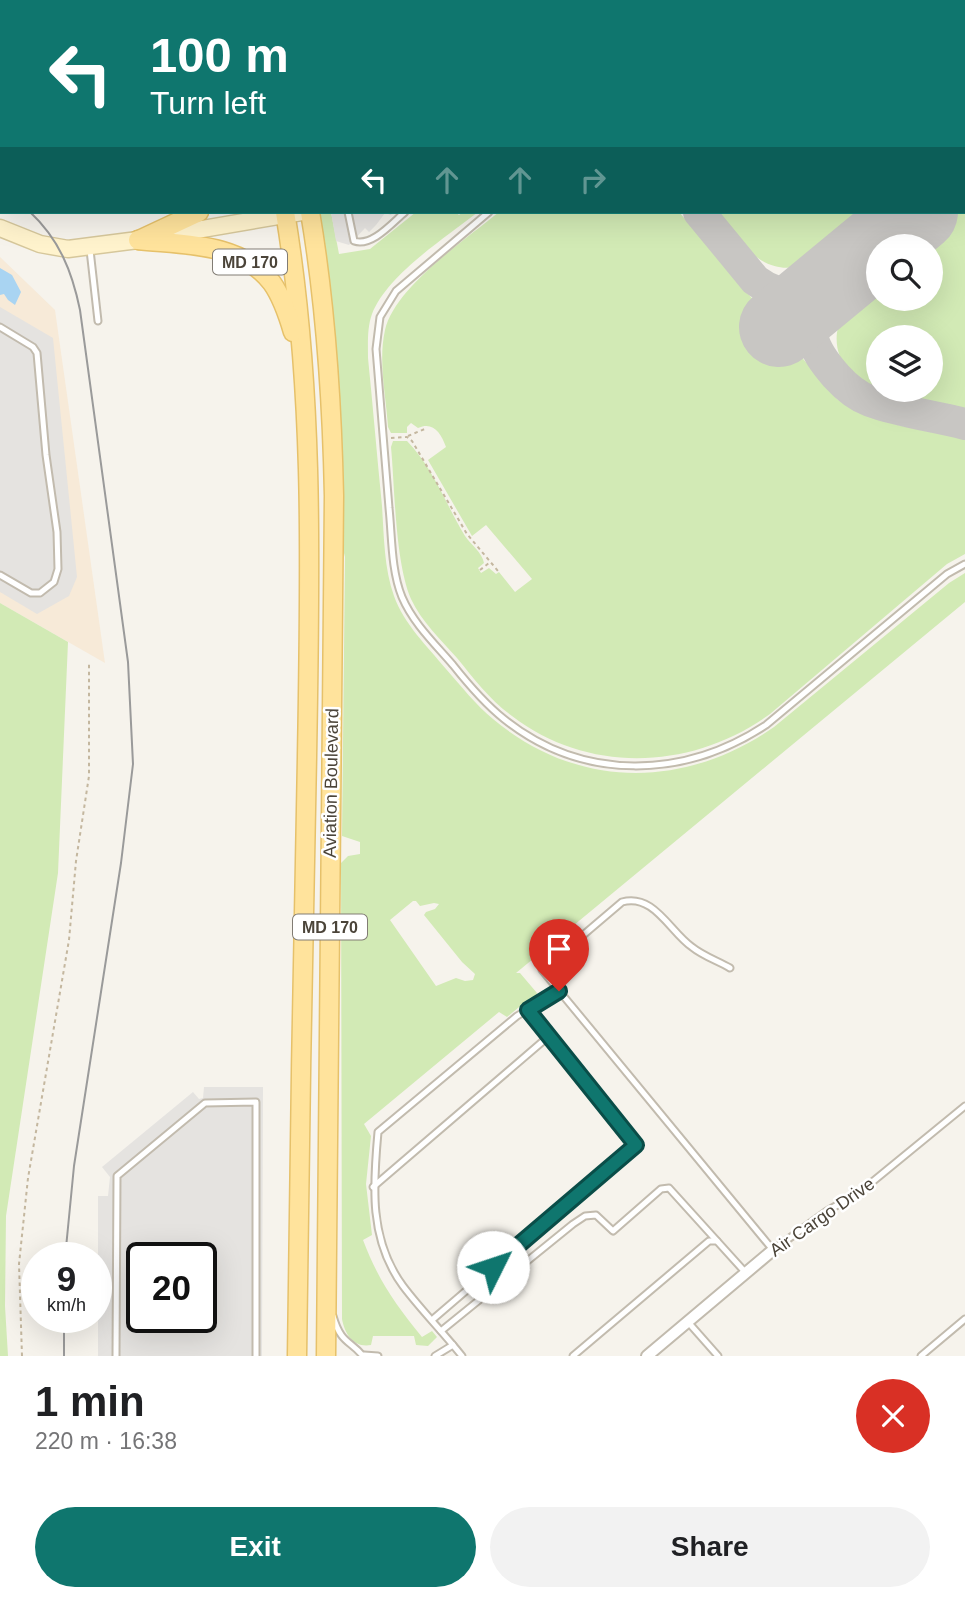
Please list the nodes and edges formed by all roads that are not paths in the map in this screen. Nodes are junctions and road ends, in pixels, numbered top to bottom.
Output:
1 (195, 214) edge
2 (285, 214) edge
3 (291, 214) edge
4 (310, 214) edge
5 (348, 214) edge
6 (402, 214) edge
7 (487, 214) edge
8 (0, 228) edge
9 (138, 240) junction
10 (89, 247) junction
11 (98, 321) dead end
12 (0, 327) edge
13 (304, 362) junction
14 (965, 564) edge
15 (0, 575) edge
16 (730, 968) dead end
17 (559, 991) junction
18 (528, 1010) junction
19 (549, 1036) junction
20 (965, 1106) edge
21 (373, 1187) junction
22 (717, 1241) junction
23 (773, 1250) junction
24 (746, 1273) junction
25 (327, 1291) junction
26 (965, 1319) edge
27 (432, 1320) junction
28 (688, 1322) junction
29 (441, 1331) junction
30 (453, 1345) junction
31 (116, 1356) edge
32 (256, 1356) edge
33 (297, 1356) edge
34 (326, 1356) edge
35 (363, 1356) edge
36 (377, 1356) edge
37 (435, 1356) edge
38 (461, 1356) edge
39 (573, 1356) edge
40 (647, 1356) edge
41 (718, 1356) edge
42 (920, 1356) edge

1 - 9 main road
2 - 9 main road, MD 170
3 - 13 main road, Aviation Boulevard
4 - 25 main road, Aviation Boulevard / MD 170
5 - 6 lane
7 - 14 lane
8 - 10 main road, MD 170
9 - 10 main road, MD 170
9 - 13 main road, MD 170
10 - 11 lane
12 - 15 lane
13 - 33 main road, Aviation Boulevard / MD 170
16 - 17 lane
17 - 18 lane
17 - 23 lane
18 - 19 lane
18 - 21 lane
19 - 21 lane
19 - 27 lane
20 - 23 lane, Air Cargo Drive
21 - 27 lane
22 - 24 lane
22 - 29 lane
22 - 39 lane
23 - 24 street, Air Cargo Drive
24 - 28 street, Air Cargo Drive
25 - 34 main road, Aviation Boulevard / MD 170
25 - 35 lane
26 - 42 lane
27 - 29 lane
28 - 40 street, Air Cargo Drive
28 - 41 lane
29 - 30 lane
30 - 37 lane
30 - 38 lane
31 - 32 lane
35 - 36 lane

